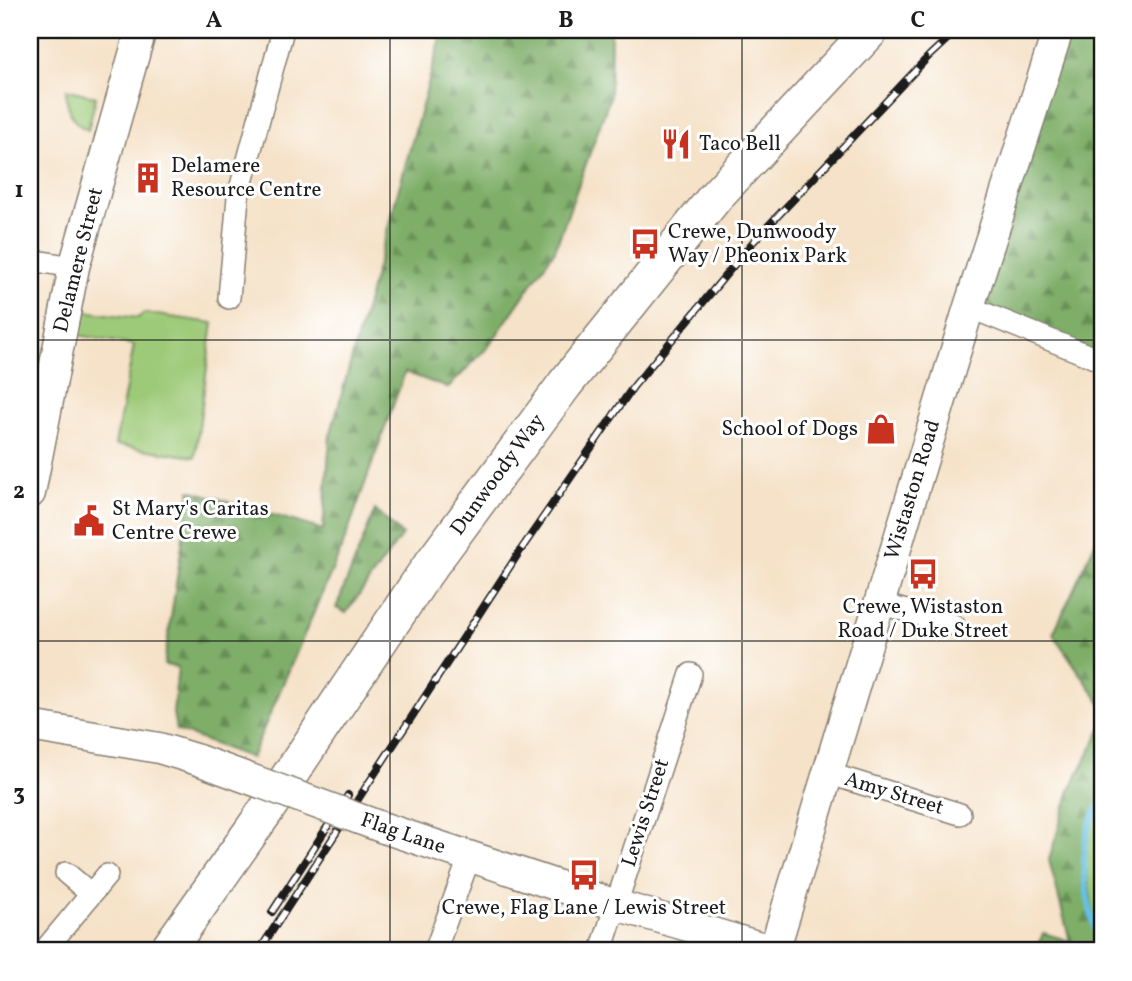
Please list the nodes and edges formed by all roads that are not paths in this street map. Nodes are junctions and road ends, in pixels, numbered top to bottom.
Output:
1 (141, 30) edge
2 (283, 30) edge
3 (871, 30) edge
4 (1058, 30) edge
5 (30, 260) edge
6 (74, 267) junction
7 (229, 298) dead end
8 (969, 307) junction
9 (1102, 361) edge
10 (38, 409) edge
11 (30, 493) edge
12 (879, 603) junction
13 (954, 625) dead end
14 (691, 674) dead end
15 (30, 726) edge
16 (827, 773) junction
17 (960, 814) dead end
18 (470, 856) junction
19 (66, 873) dead end
20 (107, 875) dead end
21 (91, 894) junction
22 (616, 905) junction
23 (44, 951) edge
24 (167, 951) edge
25 (435, 951) edge
26 (601, 951) edge
27 (774, 951) edge

1 - 6 street, Delamere Street
2 - 7 street
3 - 24 main road, Dunwoody Way
4 - 8 street, Wistaston Road
5 - 6 street
6 - 10 street, Delamere Street
8 - 9 street
8 - 12 street, Wistaston Road
10 - 11 street, Delamere Street
12 - 13 street
12 - 16 street, Wistaston Road
14 - 22 street, Lewis Street
15 - 18 street, Flag Lane, bridge
16 - 17 street, Amy Street
16 - 27 street, Wistaston Road
18 - 22 street, Flag Lane
18 - 25 street
19 - 21 street
20 - 21 street
21 - 23 street
22 - 26 street, Lewis Street
22 - 27 street, Flag Lane

